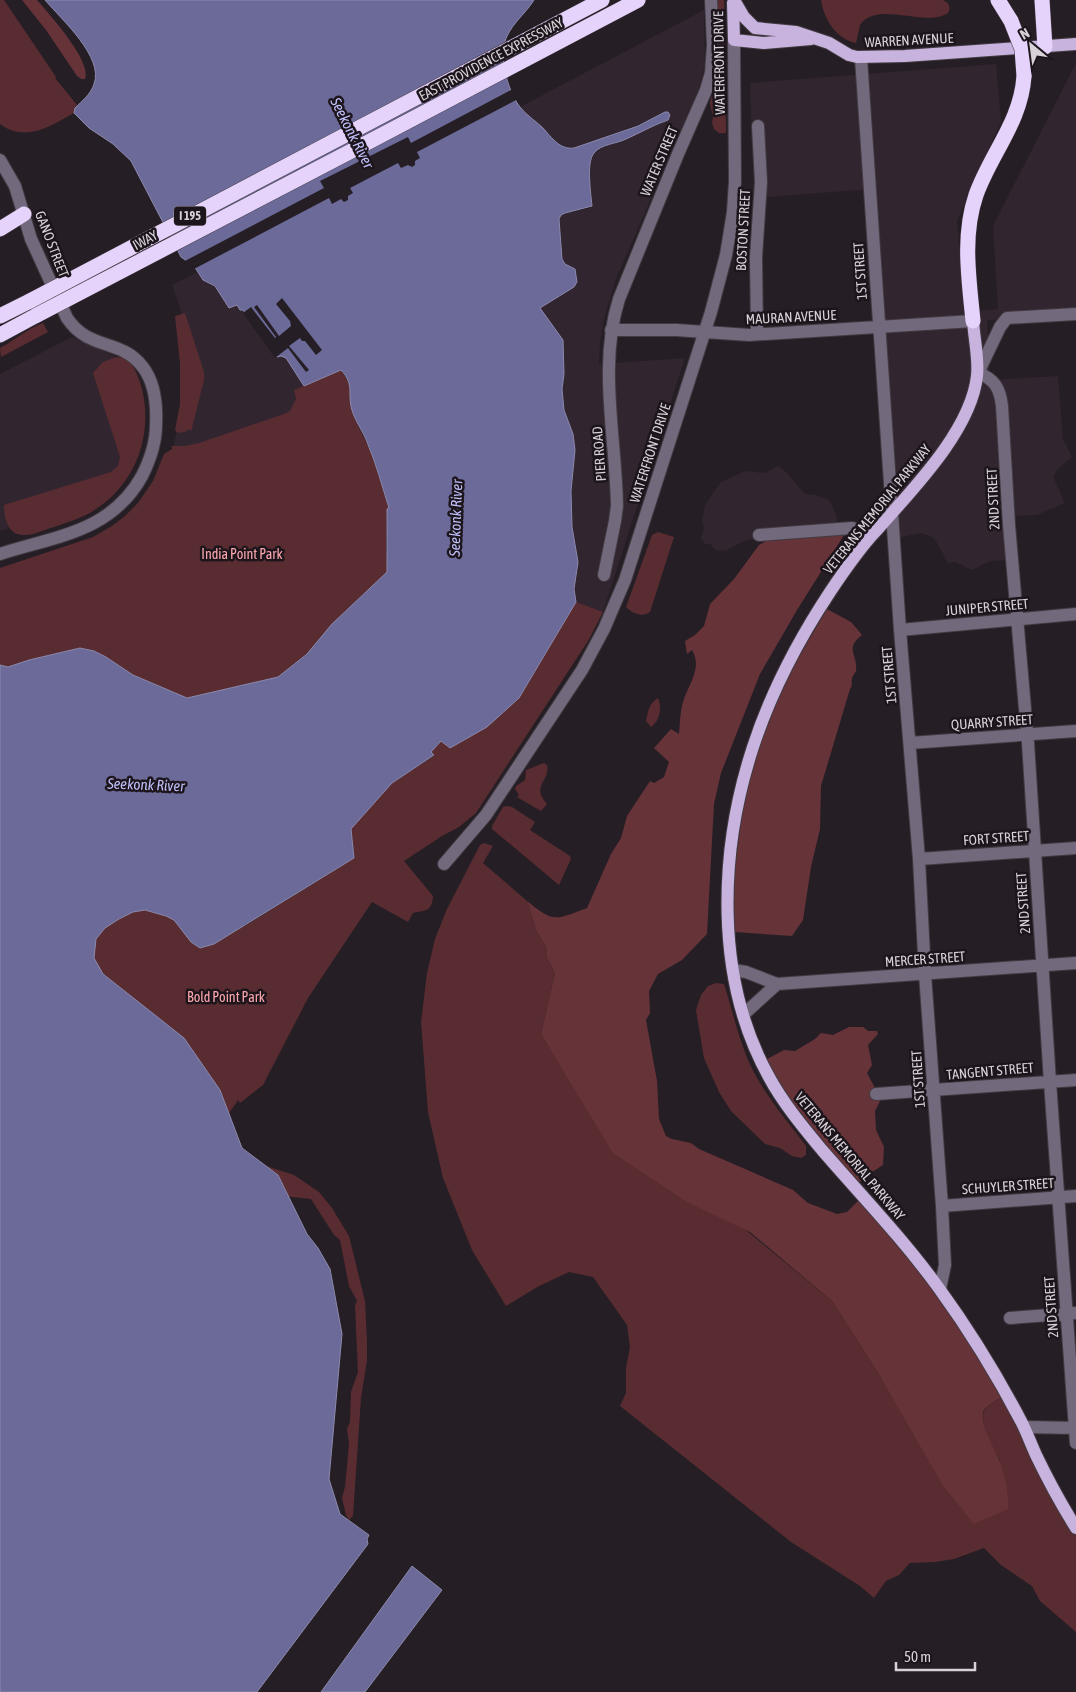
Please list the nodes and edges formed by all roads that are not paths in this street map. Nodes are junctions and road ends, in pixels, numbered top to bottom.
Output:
1 (602, 0) edge
2 (638, 0) edge
3 (710, 0) edge
4 (734, 0) edge
5 (998, 0) edge
6 (1042, 0) edge
7 (764, 30) junction
8 (814, 39) junction
9 (734, 40) junction
10 (1076, 44) edge
11 (1046, 47) junction
12 (861, 58) junction
13 (758, 126) dead end
14 (351, 132) joint
15 (359, 147) joint
16 (0, 160) edge
17 (24, 214) junction
18 (0, 229) edge
19 (1076, 314) edge
20 (0, 316) edge
21 (973, 321) junction
22 (879, 327) junction
23 (612, 330) junction
24 (705, 331) junction
25 (757, 334) junction
26 (0, 335) edge
27 (978, 373) junction
28 (892, 513) junction
29 (874, 533) junction
30 (759, 535) dead end
31 (0, 554) edge
32 (604, 575) dead end
33 (1076, 614) edge
34 (1016, 618) junction
35 (900, 630) junction
36 (1076, 731) edge
37 (1026, 735) junction
38 (910, 743) junction
39 (1076, 848) edge
40 (1035, 850) junction
41 (919, 859) junction
42 (444, 864) dead end
43 (1076, 963) edge
44 (1042, 966) junction
45 (734, 970) junction
46 (925, 974) junction
47 (777, 984) junction
48 (744, 1014) junction
49 (1076, 1080) edge
50 (1050, 1082) junction
51 (934, 1091) junction
52 (876, 1094) dead end
53 (1076, 1196) edge
54 (1059, 1198) junction
55 (942, 1206) junction
56 (940, 1289) junction
57 (1072, 1313) edge
58 (1010, 1318) dead end
59 (1024, 1427) junction
60 (1076, 1428) edge
61 (1076, 1443) edge
62 (1076, 1525) edge

1 - 14 highway, EAST PROVIDENCE EXPRESSWAY / I 195
2 - 15 highway, EAST PROVIDENCE EXPRESSWAY / I 195
3 - 23 street, WATER STREET
4 - 7 main road
4 - 9 main road, WATERFRONT DRIVE
5 - 21 highway, bridge
6 - 11 highway
7 - 8 main road, WARREN AVENUE
7 - 9 main road
8 - 9 main road
8 - 12 main road, WARREN AVENUE
9 - 24 street, WATERFRONT DRIVE
10 - 11 main road, WARREN AVENUE
11 - 12 main road, WARREN AVENUE
12 - 22 street, 1ST STREET
13 - 25 street, BOSTON STREET
14 - 20 highway, IWAY / I 195, bridge
15 - 26 highway, IWAY / I 195, bridge
16 - 17 street, GANO STREET
17 - 18 highway
17 - 31 street, GANO STREET
19 - 27 street
21 - 22 street, MAURAN AVENUE
21 - 27 main road, VETERANS MEMORIAL PARKWAY
22 - 25 street, MAURAN AVENUE
22 - 28 street, 1ST STREET
23 - 24 street, MAURAN AVENUE
23 - 32 street, PIER ROAD
24 - 25 street, MAURAN AVENUE
24 - 42 street, WATERFRONT DRIVE
27 - 28 main road, VETERANS MEMORIAL PARKWAY
27 - 34 street, 2ND STREET
28 - 29 main road, VETERANS MEMORIAL PARKWAY
28 - 35 street, 1ST STREET
29 - 30 street
29 - 45 main road, VETERANS MEMORIAL PARKWAY
33 - 34 street, JUNIPER STREET
34 - 35 street, JUNIPER STREET
34 - 37 street, 2ND STREET
35 - 38 street, 1ST STREET
36 - 37 street, QUARRY STREET
37 - 38 street, QUARRY STREET
37 - 40 street, 2ND STREET
38 - 41 street, 1ST STREET
39 - 40 street, FORT STREET
40 - 41 street, FORT STREET
40 - 44 street, 2ND STREET
41 - 46 street, 1ST STREET
43 - 44 street, MERCER STREET
44 - 46 street, MERCER STREET
44 - 50 street, 2ND STREET
45 - 47 street, MERCER STREET
45 - 48 main road, VETERANS MEMORIAL PARKWAY
46 - 47 street, MERCER STREET
46 - 51 street, 1ST STREET
47 - 48 street
48 - 56 main road, VETERANS MEMORIAL PARKWAY
49 - 50 street, TANGENT STREET
50 - 51 street, TANGENT STREET
50 - 54 street, 2ND STREET
51 - 52 street, TANGENT STREET
51 - 55 street, 1ST STREET
53 - 54 street, SCHUYLER STREET
54 - 55 street, SCHUYLER STREET
54 - 57 street, 2ND STREET
55 - 56 street, 1ST STREET
56 - 59 main road, VETERANS MEMORIAL PARKWAY
57 - 58 street
57 - 60 street, 2ND STREET
59 - 60 street
59 - 62 main road, VETERANS MEMORIAL PARKWAY
60 - 61 street, 2ND STREET

